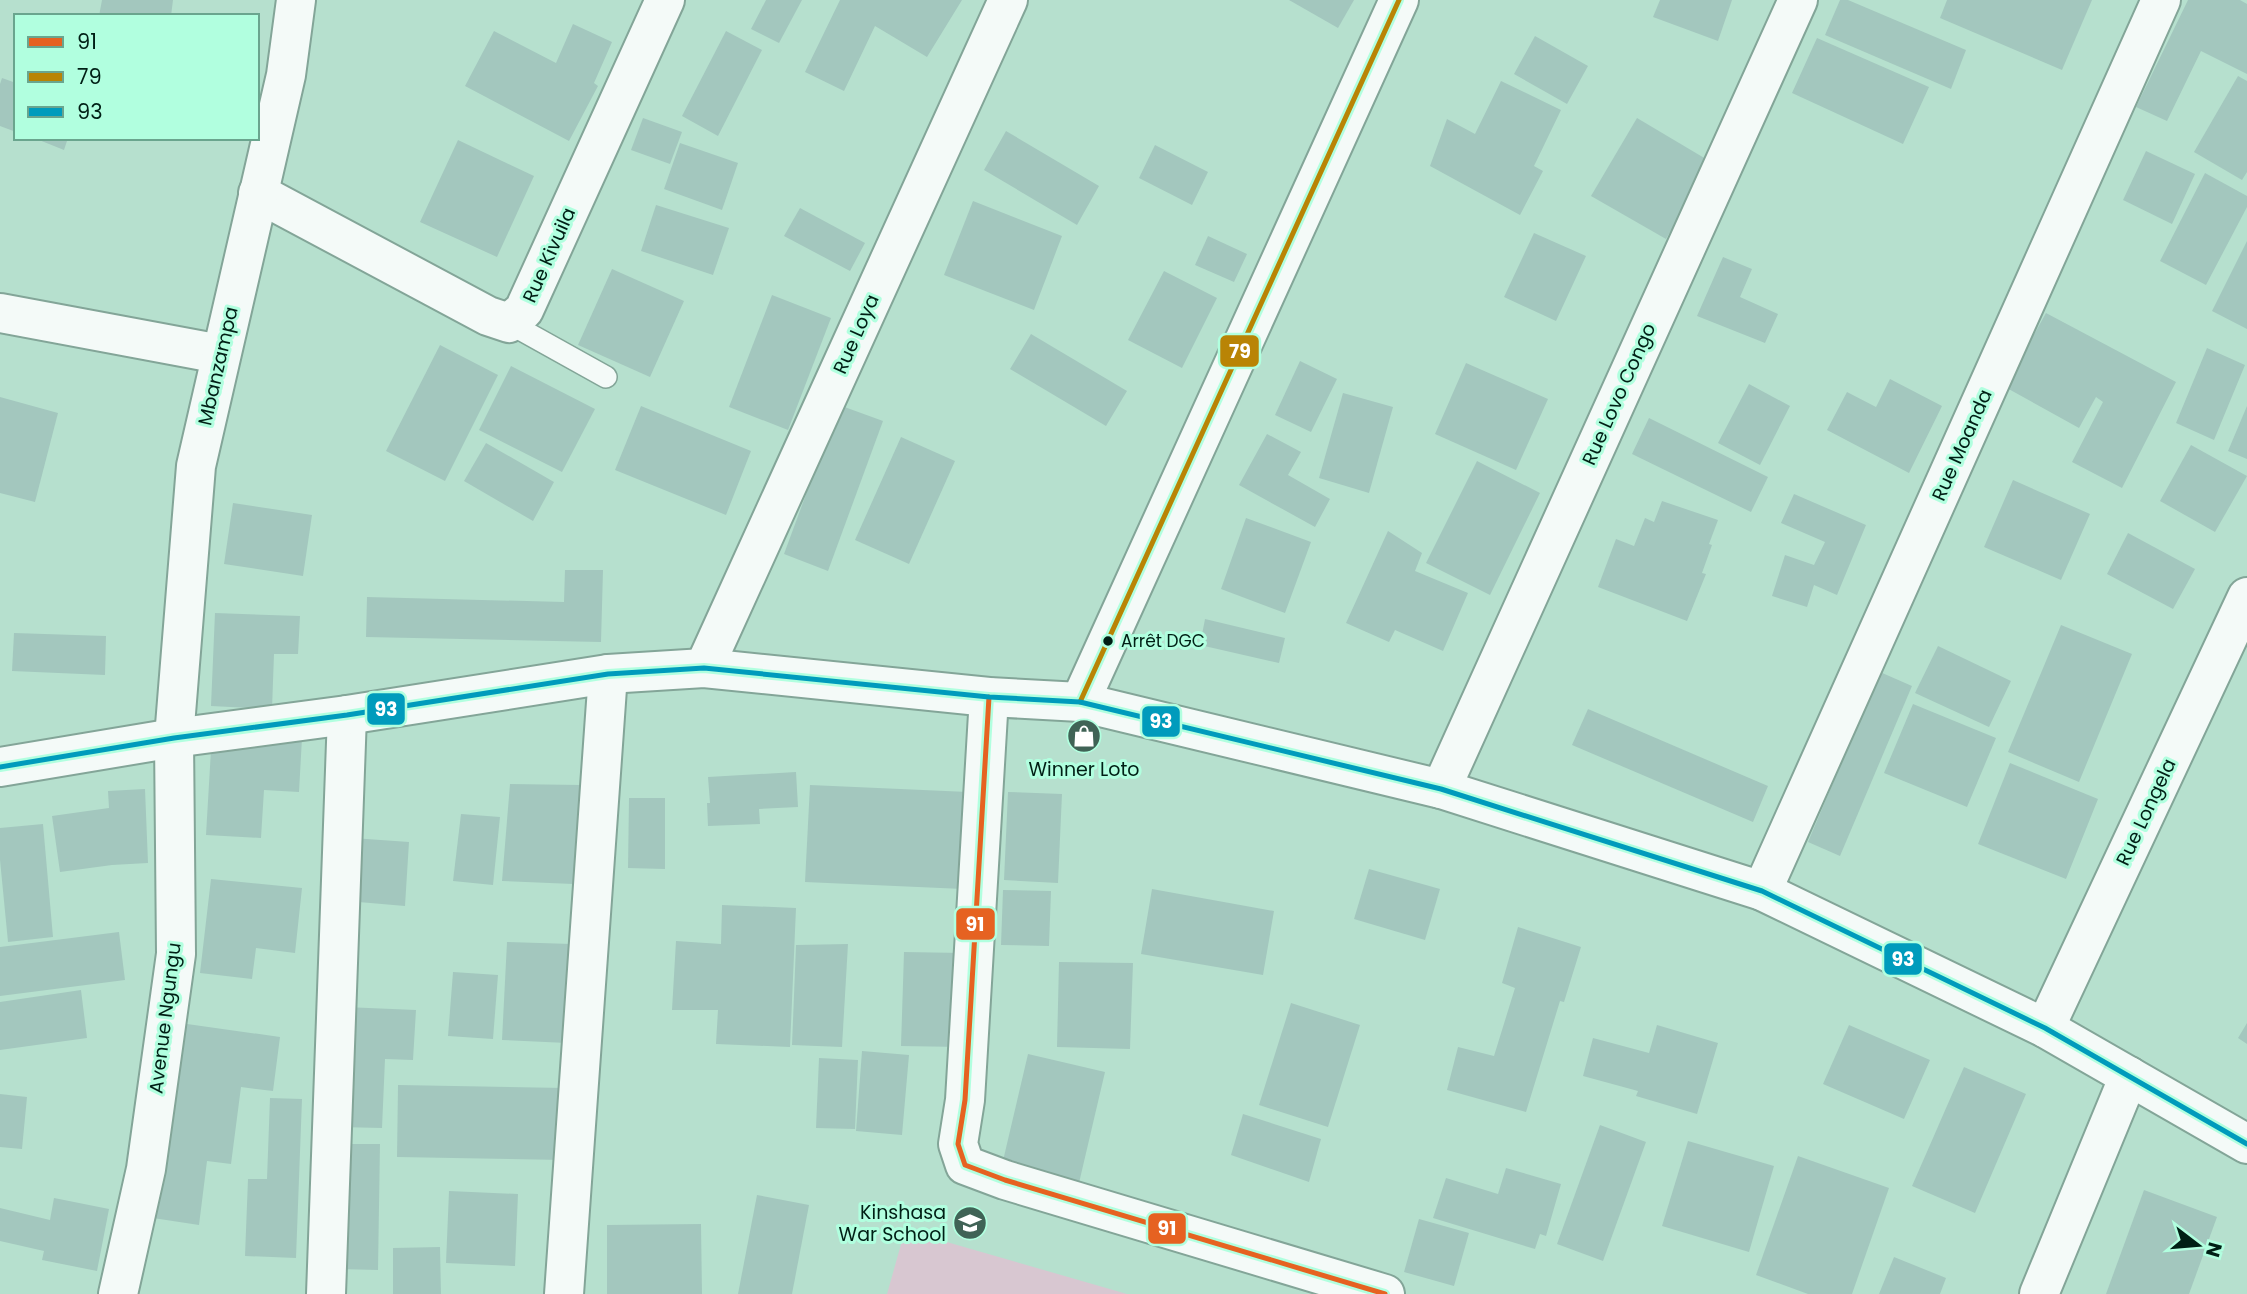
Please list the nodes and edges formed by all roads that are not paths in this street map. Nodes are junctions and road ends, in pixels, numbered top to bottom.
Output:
1 (296, 0) edge
2 (321, 0) edge
3 (665, 0) edge
4 (1008, 0) edge
5 (1399, 0) edge
6 (1798, 0) edge
7 (2161, 0) edge
8 (286, 75) junction
9 (257, 193) junction
10 (0, 313) edge
11 (509, 323) junction
12 (220, 354) junction
13 (606, 377) dead end
14 (2247, 597) edge
15 (704, 668) junction
16 (608, 674) junction
17 (989, 697) junction
18 (1080, 702) junction
19 (347, 715) junction
20 (174, 738) junction
21 (0, 767) edge
22 (1441, 789) junction
23 (1762, 891) junction
24 (2045, 1028) junction
25 (2129, 1076) junction
26 (2247, 1144) edge
27 (118, 1294) edge
28 (326, 1294) edge
29 (564, 1294) edge
30 (1385, 1294) edge
31 (2039, 1294) edge

1 - 8 street, Mbanzampa
2 - 8 street
3 - 11 street, Rue Kivuila
4 - 15 street, Rue Loya
5 - 18 street
6 - 22 street, Rue Lovo Congo
7 - 23 street, Rue Moanda
8 - 9 street, Mbanzampa
9 - 11 street, Rue Kivuila
9 - 12 street, Mbanzampa
10 - 12 street
11 - 13 lane
12 - 20 street, Mbanzampa
14 - 24 street, Rue Longela
15 - 16 street
15 - 17 street
16 - 19 street
16 - 29 street
17 - 18 street
17 - 30 street
18 - 22 street
19 - 20 street
19 - 28 street
20 - 21 street
20 - 27 street, Avenue Ngungu
22 - 23 street
23 - 24 street
24 - 25 street
25 - 26 street
25 - 31 street

